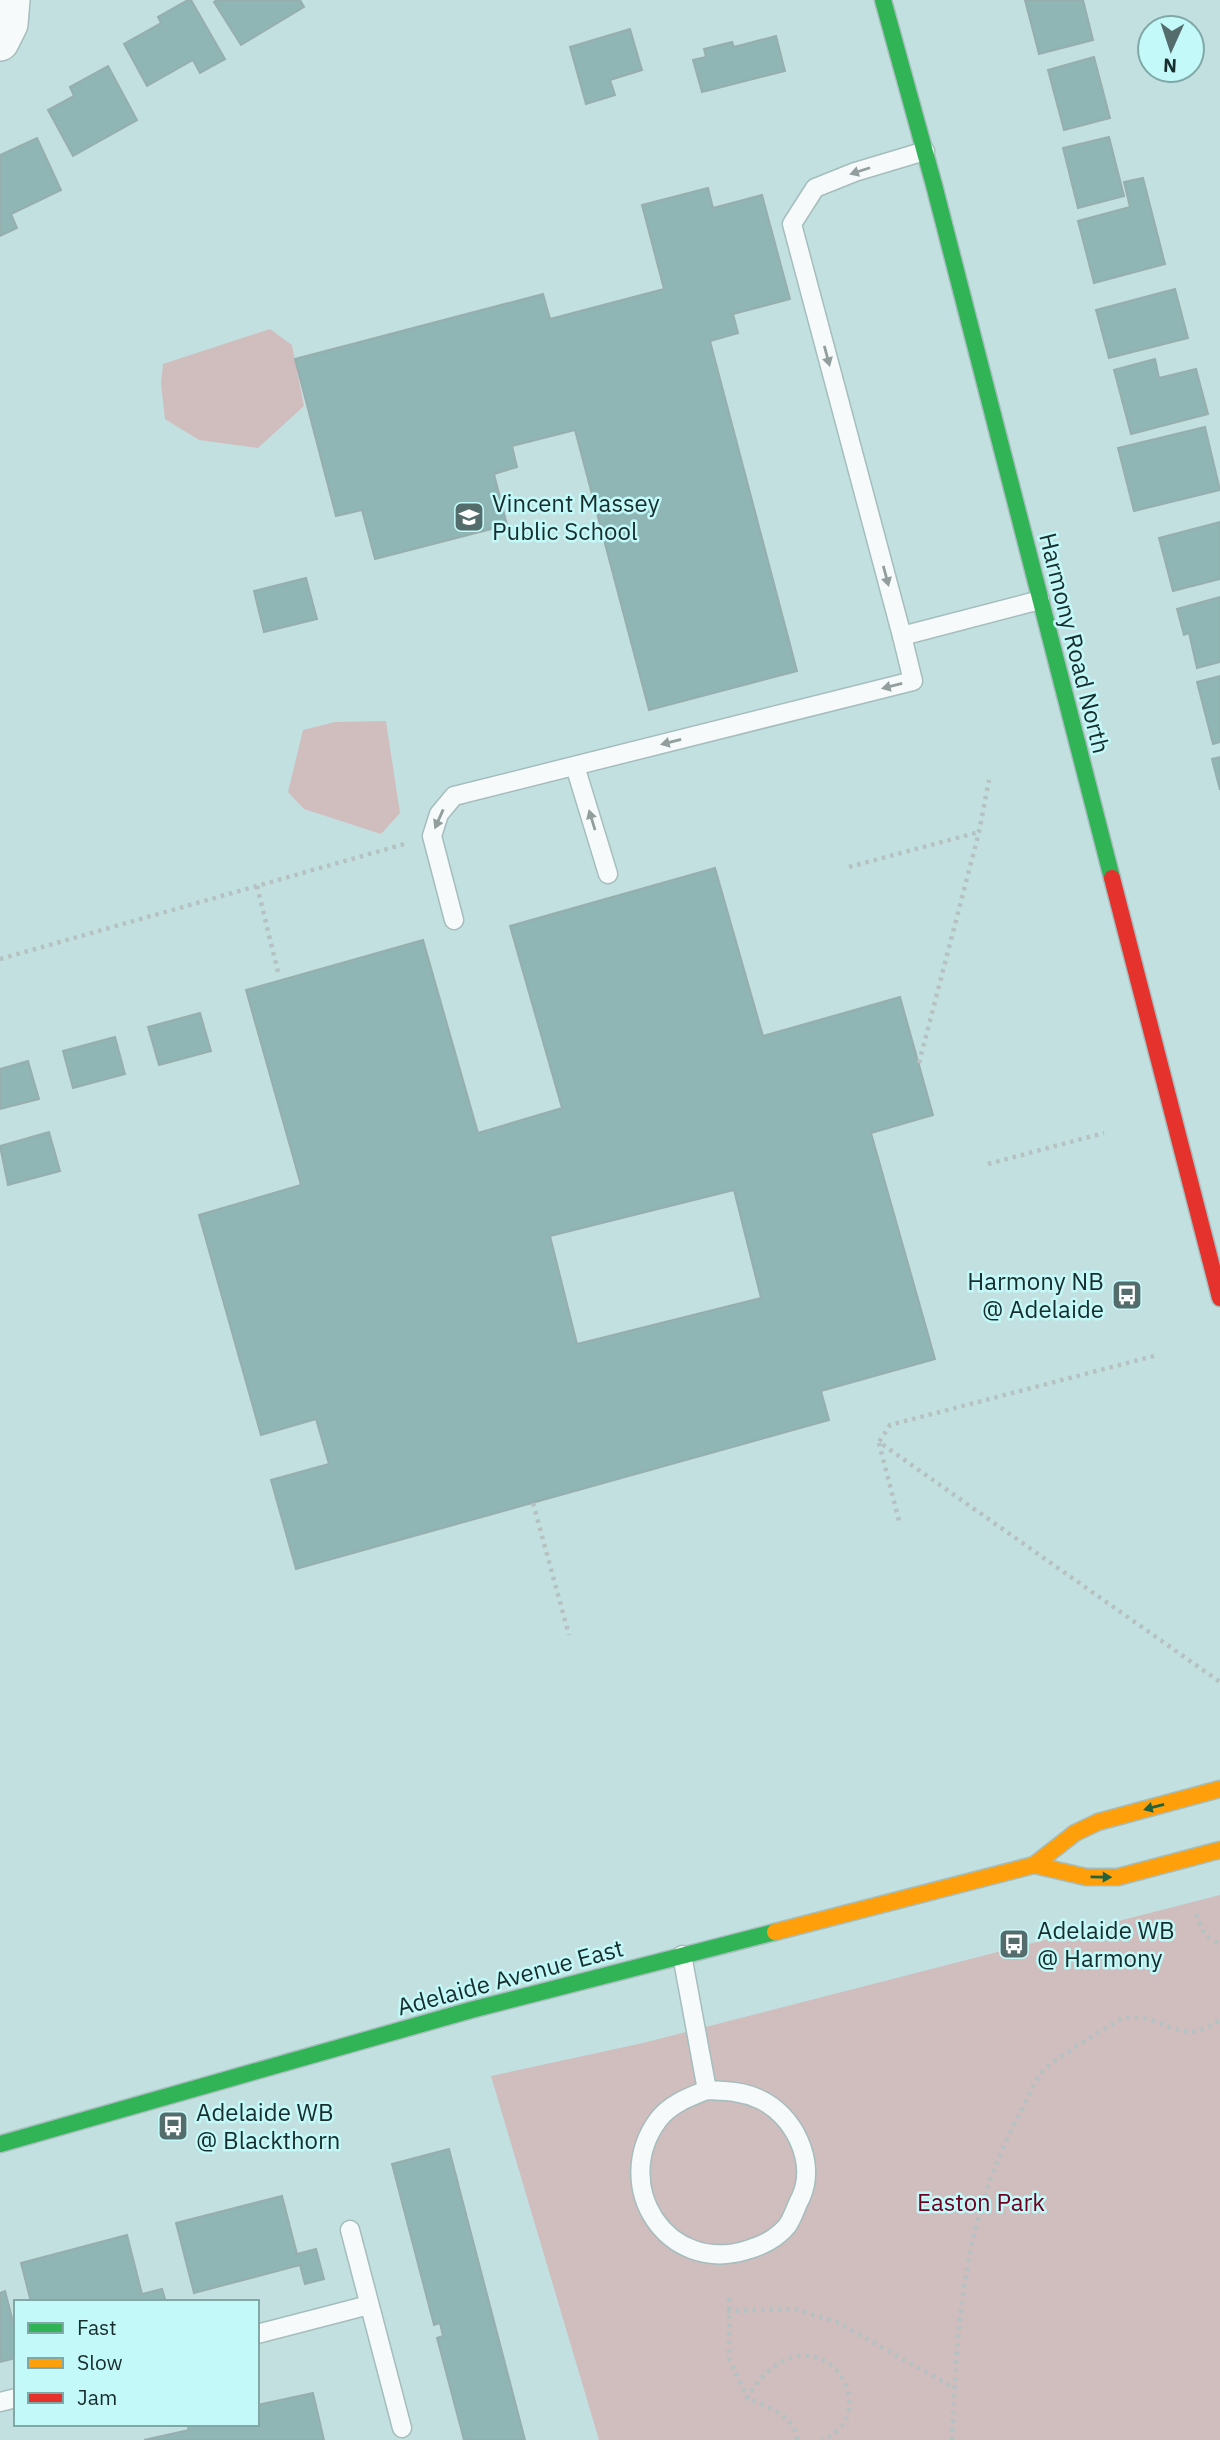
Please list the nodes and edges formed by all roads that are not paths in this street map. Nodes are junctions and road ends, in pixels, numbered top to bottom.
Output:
1 (11, 0) edge
2 (883, 0) edge
3 (0, 42) edge
4 (925, 151) junction
5 (1040, 600) junction
6 (902, 636) junction
7 (575, 766) junction
8 (608, 874) dead end
9 (454, 920) dead end
10 (1220, 1298) edge
11 (1220, 1789) edge
12 (1220, 1850) edge
13 (1034, 1865) junction
14 (682, 1955) junction
15 (707, 2090) junction
16 (0, 2144) edge
17 (350, 2230) dead end
18 (369, 2305) junction
19 (259, 2333) edge
20 (402, 2428) dead end

1 - 3 street
2 - 4 main road, Harmony Road North
4 - 5 main road, Harmony Road North
4 -> 6 lane
5 - 6 lane
5 - 10 main road, Harmony Road North
6 -> 7 lane
8 -> 7 lane
7 -> 9 lane
11 -> 13 main road, Adelaide Avenue East
13 -> 12 main road, Adelaide Avenue East
13 - 14 main road, Adelaide Avenue East
14 - 15 lane
14 - 16 main road, Adelaide Avenue East
15 - 15 lane
17 - 18 lane
18 - 19 lane
18 - 20 lane

